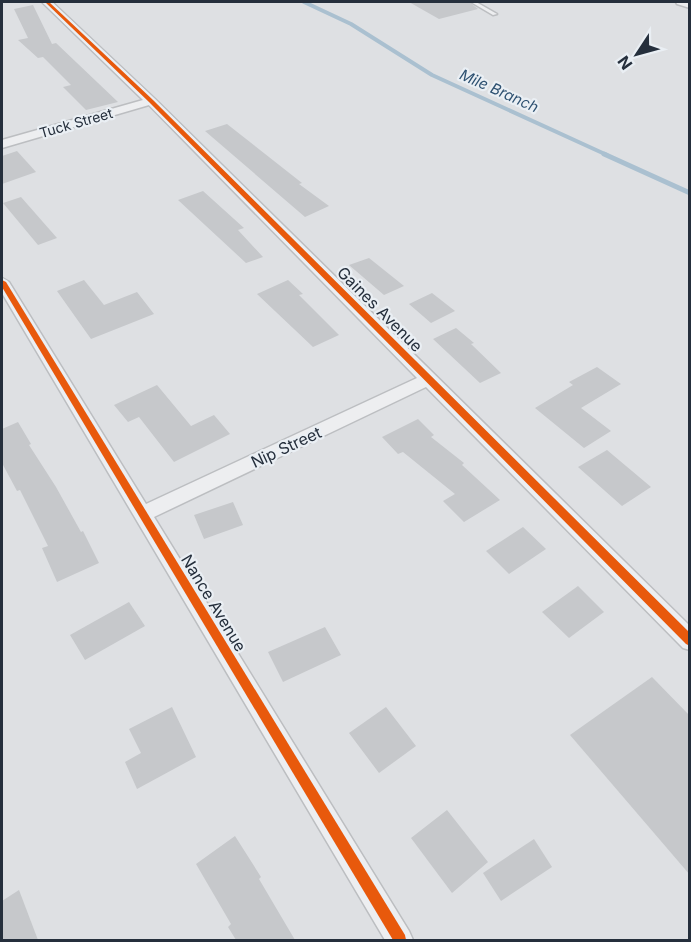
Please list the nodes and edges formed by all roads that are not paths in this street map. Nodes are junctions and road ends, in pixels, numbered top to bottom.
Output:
1 (47, 2) edge
2 (473, 2) edge
3 (680, 2) edge
4 (690, 5) edge
5 (495, 14) dead end
6 (151, 101) junction
7 (2, 144) edge
8 (2, 282) edge
9 (429, 379) junction
10 (143, 514) junction
11 (690, 640) edge
12 (394, 937) edge

1 - 6 street, Gaines Avenue
2 - 5 lane
3 - 4 street
6 - 7 street, Tuck Street
6 - 9 street, Gaines Avenue
8 - 10 street, Nance Avenue
9 - 10 street, Nip Street
9 - 11 street, Gaines Avenue
10 - 12 street, Nance Avenue

